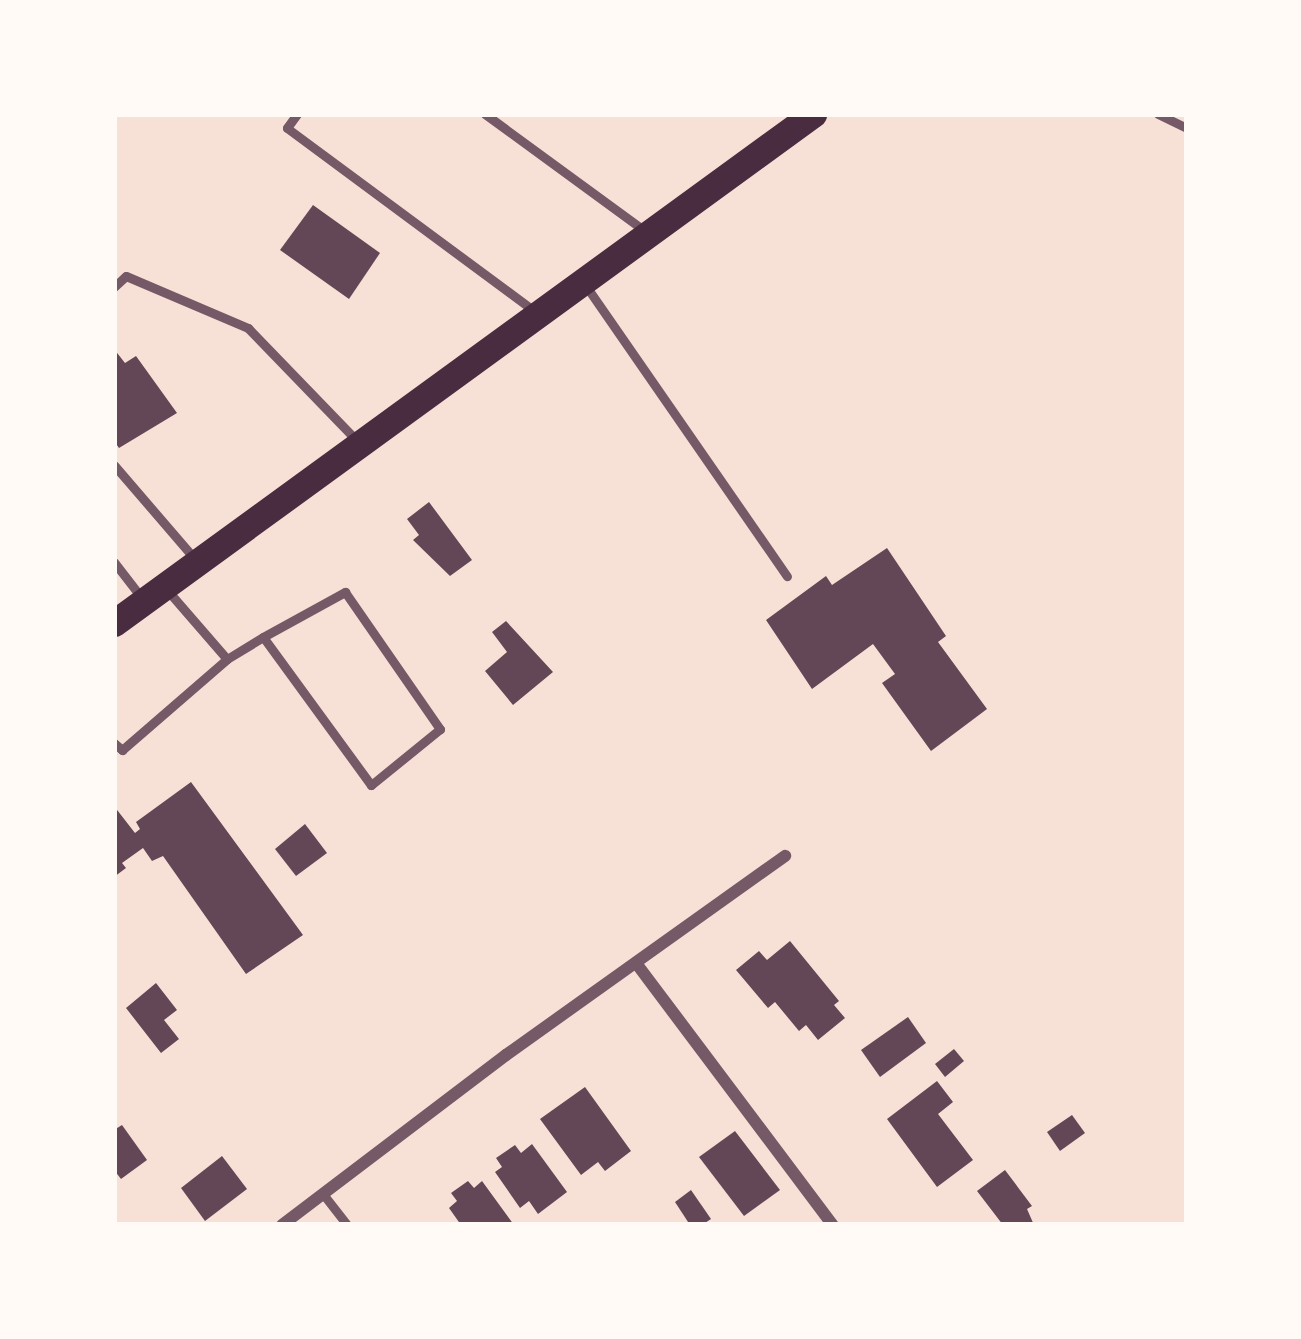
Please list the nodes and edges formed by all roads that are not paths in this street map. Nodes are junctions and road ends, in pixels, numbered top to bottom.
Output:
1 (297, 114) edge
2 (485, 114) edge
3 (813, 114) edge
4 (1158, 114) edge
5 (1187, 128) edge
6 (649, 233) junction
7 (583, 282) junction
8 (114, 287) edge
9 (538, 314) junction
10 (360, 444) junction
11 (114, 465) edge
12 (114, 562) edge
13 (198, 562) junction
14 (787, 576) dead end
15 (154, 594) junction
16 (114, 623) edge
17 (263, 637) junction
18 (227, 659) junction
19 (114, 743) edge
20 (785, 856) dead end
21 (636, 963) junction
22 (323, 1194) junction
23 (282, 1225) edge
24 (347, 1225) edge
25 (832, 1225) edge

1 - 9 lane
2 - 6 lane
3 - 6 main road
4 - 5 lane
6 - 7 main road
7 - 9 main road
7 - 14 lane
8 - 10 lane
9 - 10 main road
10 - 13 main road
11 - 13 lane
12 - 15 lane
13 - 15 main road
15 - 16 main road
15 - 18 lane
17 - 17 lane
17 - 18 lane
18 - 19 lane
20 - 21 street
21 - 22 street
21 - 25 street
22 - 23 street
22 - 24 lane

